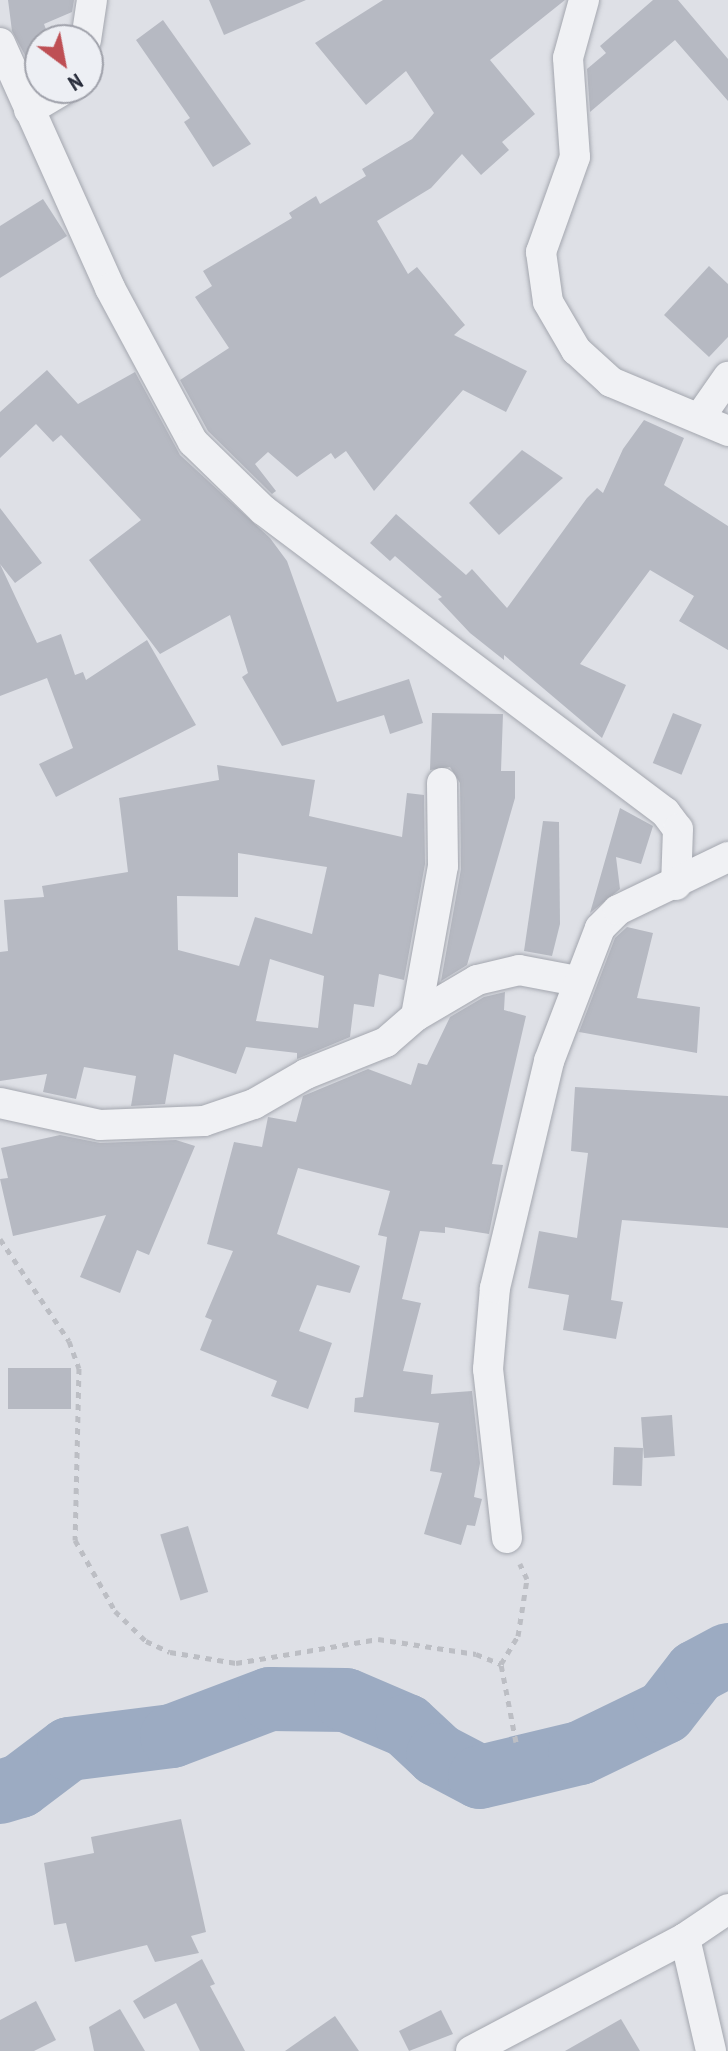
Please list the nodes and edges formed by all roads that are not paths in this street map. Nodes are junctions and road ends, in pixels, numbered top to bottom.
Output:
1 (92, 0) edge
2 (584, 0) edge
3 (88, 24) edge
4 (0, 43) edge
5 (39, 104) edge
6 (29, 110) junction
7 (728, 377) edge
8 (700, 417) junction
9 (728, 431) edge
10 (442, 783) dead end
11 (728, 857) edge
12 (676, 885) junction
13 (577, 981) junction
14 (416, 1016) junction
15 (0, 1103) edge
16 (507, 1538) road end
17 (728, 1909) edge
18 (685, 1938) junction
19 (471, 2051) edge
20 (711, 2051) edge

1 - 3 street
2 - 8 street
4 - 6 street
5 - 6 street
6 - 12 street
7 - 8 street
8 - 9 street
10 - 14 street
11 - 12 street
12 - 13 street
13 - 14 street
13 - 16 street
14 - 15 street
17 - 18 street
18 - 19 street
18 - 20 street

